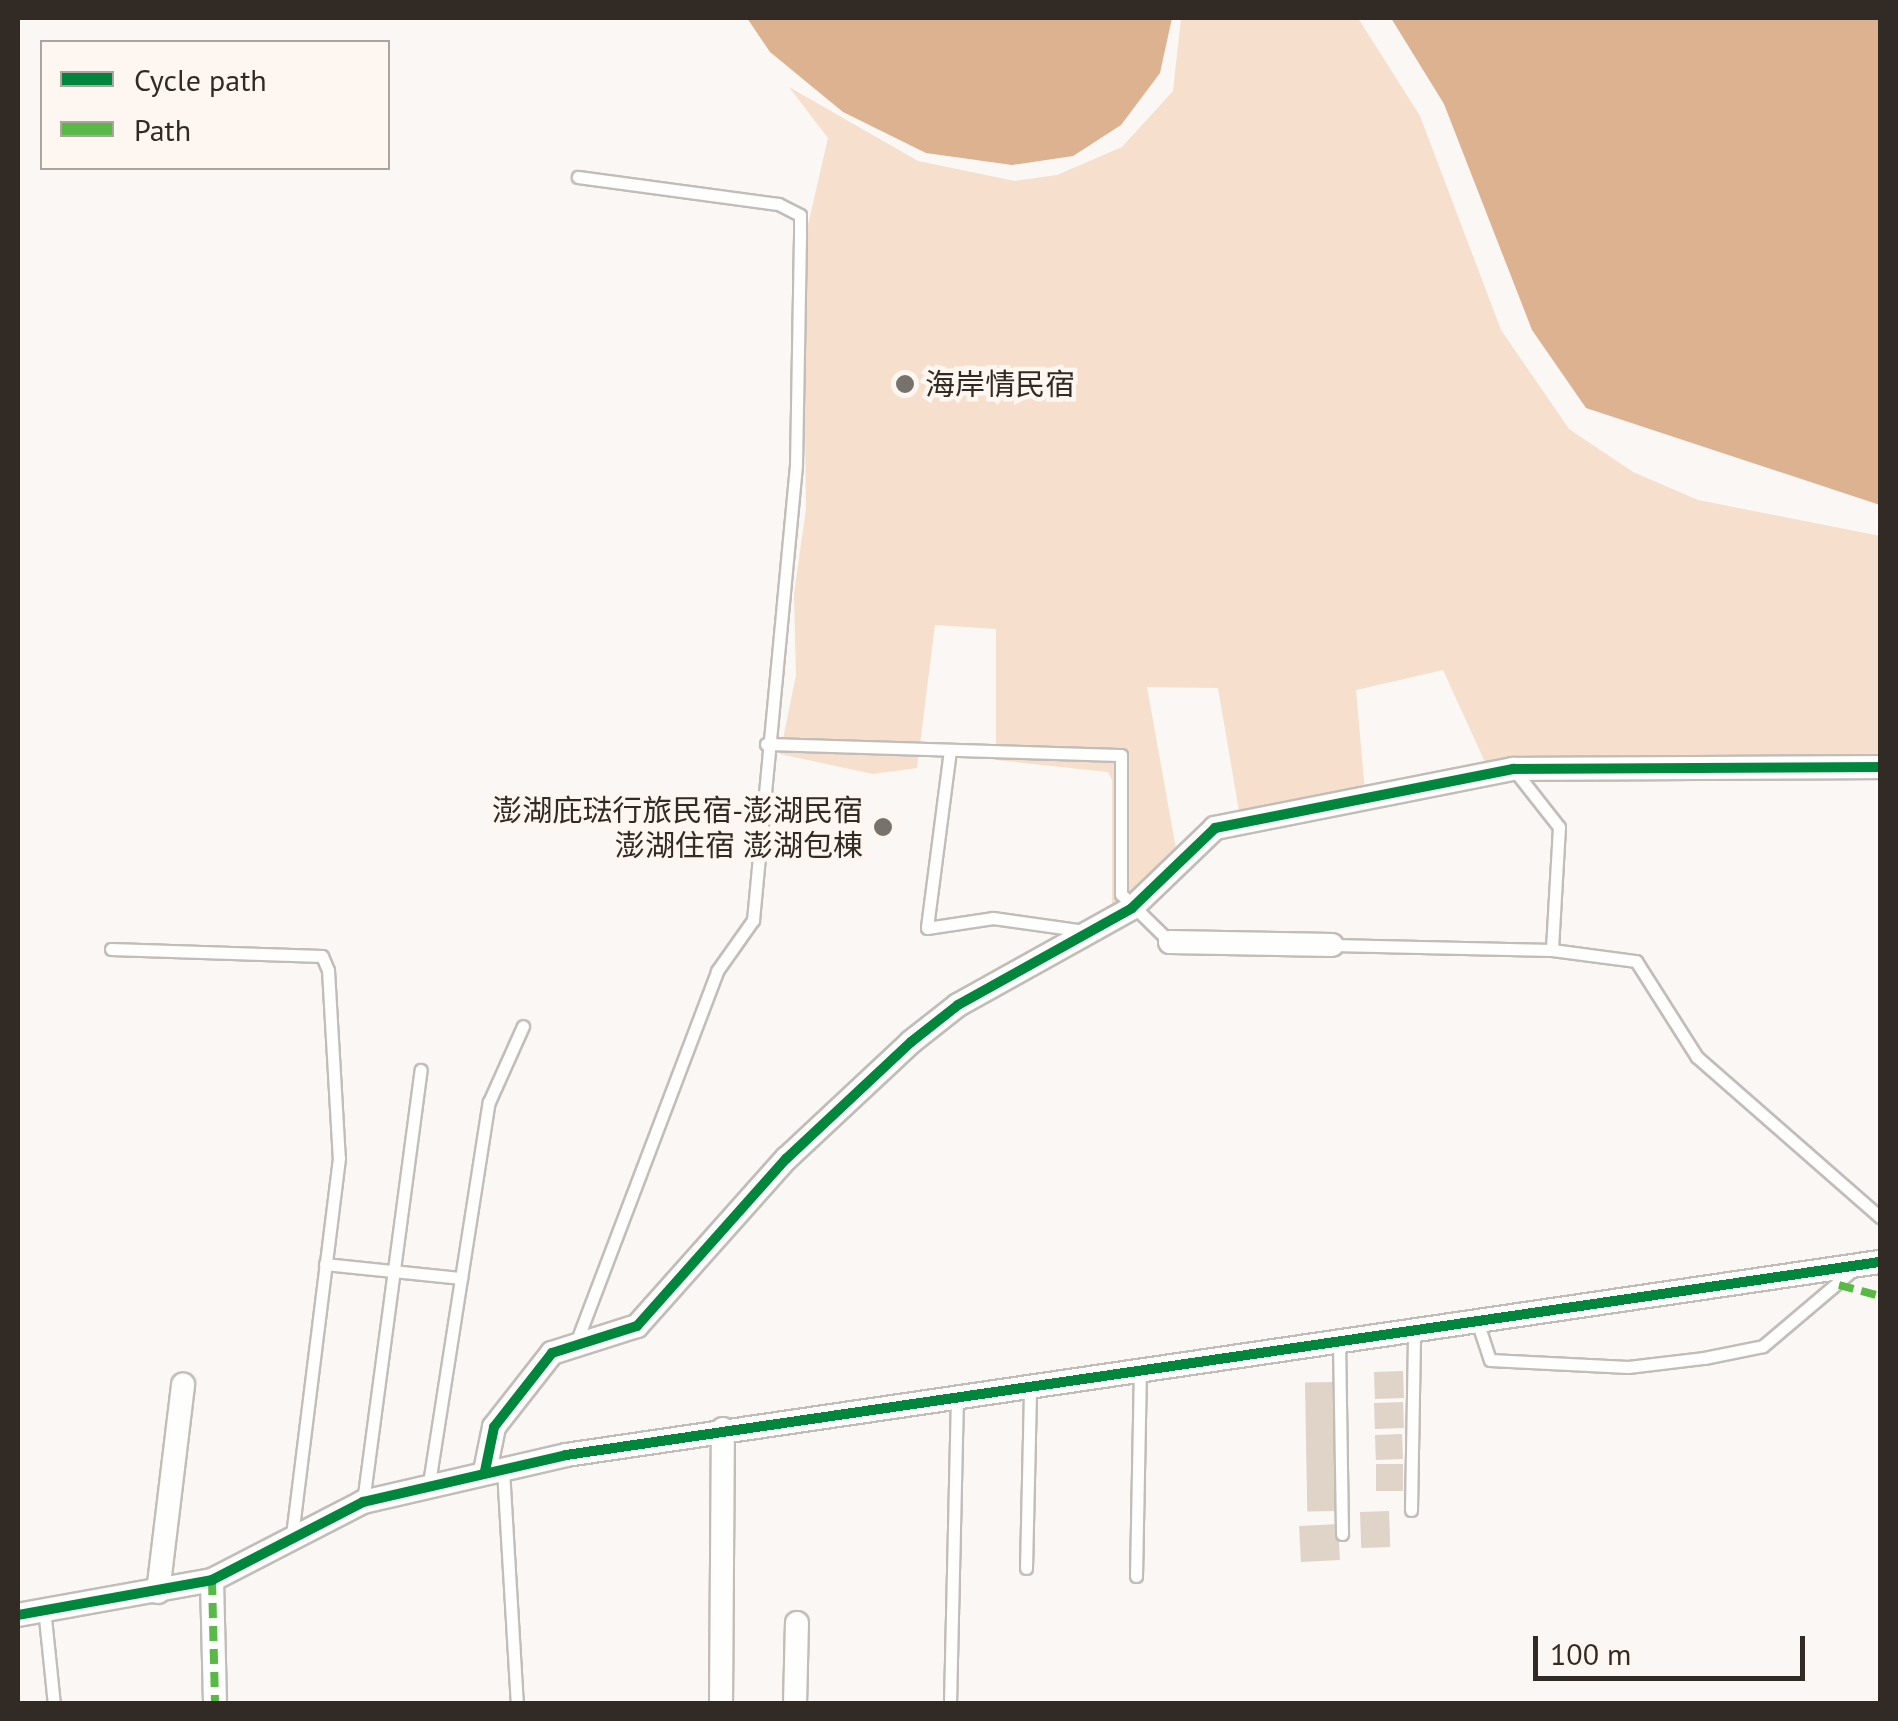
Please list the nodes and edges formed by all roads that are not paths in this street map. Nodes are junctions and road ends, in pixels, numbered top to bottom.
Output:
1 (578, 177) dead end
2 (766, 744) junction
3 (950, 750) junction
4 (1880, 767) edge
5 (1513, 769) junction
6 (1132, 908) junction
7 (1096, 932) junction
8 (1170, 942) joint
9 (1332, 945) joint
10 (112, 949) dead end
11 (1552, 950) junction
12 (523, 1026) dead end
13 (421, 1070) dead end
14 (1880, 1217) edge
15 (1869, 1263) edge
16 (325, 1264) junction
17 (394, 1268) junction
18 (461, 1278) junction
19 (1476, 1319) junction
20 (1414, 1326) junction
21 (1339, 1340) junction
22 (576, 1344) junction
23 (1140, 1370) junction
24 (183, 1384) dead end
25 (1030, 1385) junction
26 (957, 1395) junction
27 (723, 1429) junction
28 (494, 1470) junction
29 (429, 1484) junction
30 (364, 1502) junction
31 (1412, 1510) dead end
32 (1342, 1534) dead end
33 (290, 1546) junction
34 (1026, 1568) dead end
35 (1136, 1576) dead end
36 (212, 1580) junction
37 (158, 1592) junction
38 (44, 1608) junction
39 (18, 1615) edge
40 (796, 1622) dead end
41 (54, 1704) edge
42 (215, 1704) edge
43 (517, 1704) edge
44 (720, 1704) edge
45 (796, 1704) edge
46 (950, 1704) edge

1 - 2 lane
2 - 3 lane
2 - 22 lane
3 - 6 lane
3 - 7 lane
4 - 5 street
5 - 6 street
5 - 11 lane
6 - 7 street
6 - 8 lane
7 - 22 street
8 - 9 street
9 - 11 lane
10 - 16 lane
11 - 14 lane
12 - 18 lane
13 - 17 lane
15 - 19 street
15 - 19 lane
16 - 17 lane
16 - 33 lane
17 - 18 lane
17 - 30 lane
18 - 29 lane
19 - 20 street
20 - 21 street
20 - 31 lane
21 - 23 street
21 - 32 lane
22 - 28 street
23 - 25 street
23 - 35 lane
24 - 37 street
25 - 26 street
25 - 34 lane
26 - 27 street
26 - 46 lane
27 - 28 street
27 - 44 street
28 - 29 street
28 - 43 lane
29 - 30 street
30 - 33 street
33 - 36 street
36 - 37 street
36 - 42 street
37 - 38 street
38 - 39 street
38 - 41 lane
40 - 45 street

